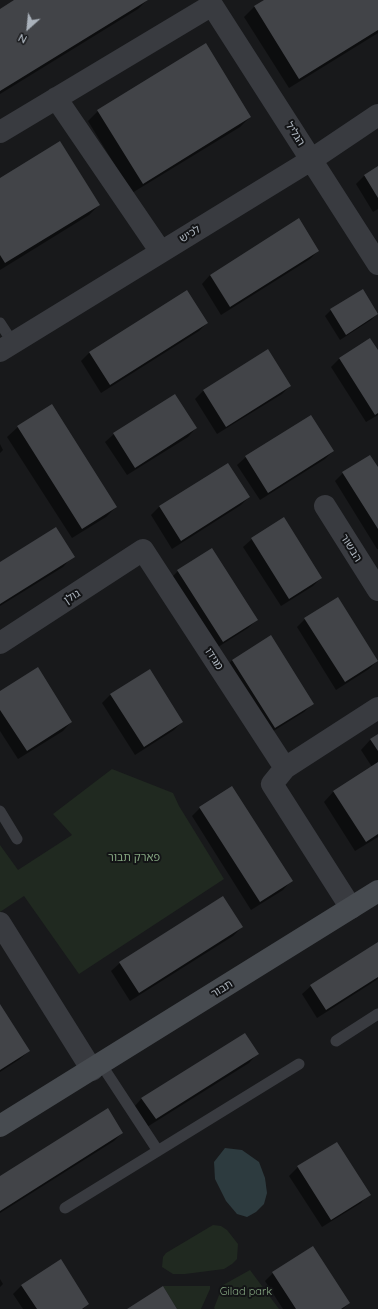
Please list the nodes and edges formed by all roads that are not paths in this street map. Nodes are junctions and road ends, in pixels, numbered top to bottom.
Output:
1 (56, 98) junction
2 (378, 115) edge
3 (0, 132) edge
4 (311, 160) junction
5 (161, 252) junction
6 (378, 264) edge
7 (0, 323) edge
8 (6, 347) edge
9 (324, 506) dead end
10 (144, 550) joint
11 (378, 590) edge
12 (0, 643) edge
13 (378, 708) edge
14 (285, 768) junction
15 (0, 811) edge
16 (17, 839) dead end
17 (378, 891) edge
18 (351, 908) junction
19 (0, 923) edge
20 (378, 1014) edge
21 (336, 1041) dead end
22 (299, 1064) dead end
23 (97, 1067) junction
24 (0, 1126) edge
25 (158, 1151) junction
26 (65, 1208) dead end

1 - 3 street
1 - 4 street, הגליל
1 - 5 street
2 - 4 street, לכיש
4 - 5 street, לכיש
4 - 6 street, הגליל
5 - 8 street, לכיש
7 - 8 lane
9 - 11 street, הבשור
10 - 12 street, גולן
10 - 14 street, מגידו
13 - 14 street
14 - 18 street
15 - 16 lane
17 - 18 street, תבור
18 - 23 street, תבור
19 - 23 street
20 - 21 lane
22 - 25 lane
23 - 24 street, תבור
23 - 25 lane
25 - 26 lane

